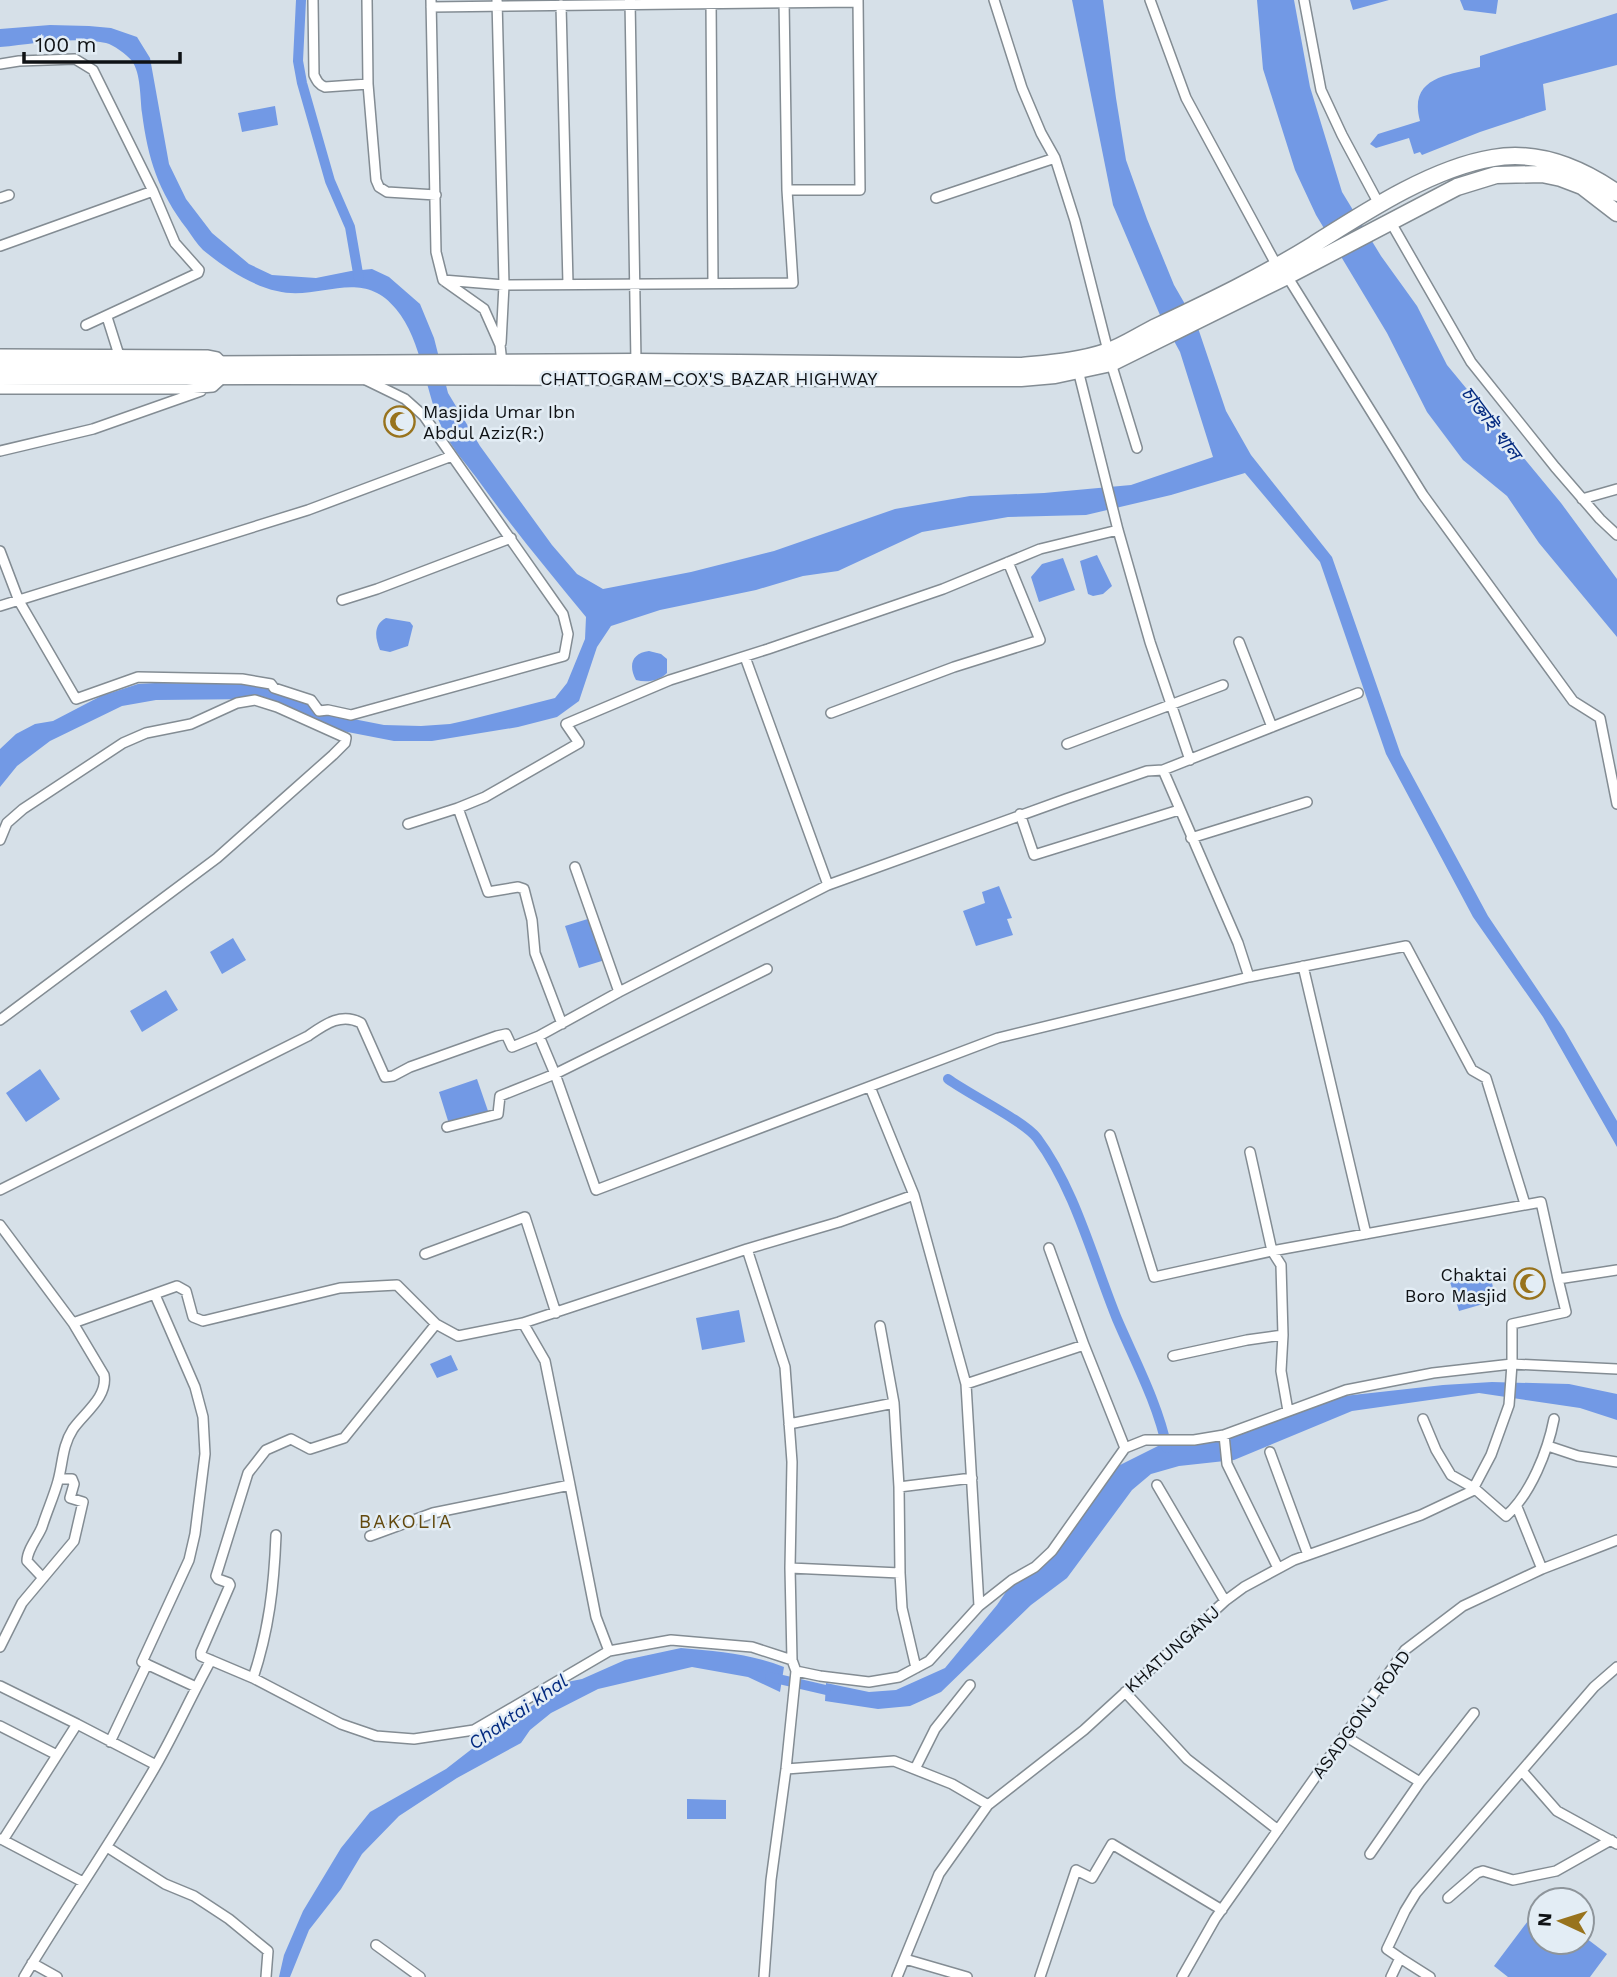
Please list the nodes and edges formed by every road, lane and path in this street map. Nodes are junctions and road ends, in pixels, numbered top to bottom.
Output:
1 (313, 0) edge
2 (367, 0) edge
3 (994, 0) edge
4 (1150, 0) edge
5 (1304, 0) edge
6 (711, 1) edge
7 (784, 1) edge
8 (858, 1) edge
9 (630, 2) edge
10 (497, 3) edge
11 (431, 4) edge
12 (561, 5) junction
13 (0, 64) edge
14 (368, 84) junction
15 (1055, 158) junction
16 (787, 190) junction
17 (153, 191) junction
18 (1617, 193) edge
19 (436, 195) junction
20 (936, 198) dead end
21 (1376, 206) junction
22 (1617, 213) edge
23 (1386, 223) junction
24 (0, 247) edge
25 (1303, 259) junction
26 (1282, 271) junction
27 (443, 279) junction
28 (713, 283) junction
29 (568, 284) junction
30 (636, 284) junction
31 (504, 285) junction
32 (107, 317) junction
33 (86, 325) dead end
34 (500, 345) junction
35 (0, 354) edge
36 (119, 355) junction
37 (1110, 357) junction
38 (49, 359) junction
39 (75, 359) junction
40 (0, 362) edge
41 (636, 362) junction
42 (502, 363) junction
43 (383, 370) junction
44 (474, 370) junction
45 (1078, 370) junction
46 (818, 371) junction
47 (221, 376) junction
48 (355, 376) junction
49 (11, 381) edge
50 (0, 389) edge
51 (1137, 448) dead end
52 (0, 451) edge
53 (452, 456) junction
54 (1617, 489) edge
55 (1582, 499) junction
56 (1118, 530) junction
57 (1617, 535) edge
58 (511, 538) junction
59 (0, 551) edge
60 (1008, 562) junction
61 (342, 600) dead end
62 (19, 601) junction
63 (0, 606) edge
64 (1239, 642) dead end
65 (745, 657) junction
66 (1223, 685) dead end
67 (1358, 693) dead end
68 (1172, 706) junction
69 (831, 713) dead end
70 (1272, 727) junction
71 (1067, 744) dead end
72 (1189, 760) junction
73 (1163, 771) junction
74 (1616, 798) edge
75 (1307, 802) dead end
76 (458, 808) junction
77 (1179, 810) junction
78 (1020, 814) junction
79 (408, 824) dead end
80 (1191, 838) junction
81 (0, 840) edge
82 (575, 867) dead end
83 (828, 885) junction
84 (1303, 966) junction
85 (767, 969) dead end
86 (1249, 977) junction
87 (619, 992) junction
88 (0, 1020) edge
89 (562, 1024) junction
90 (539, 1037) junction
91 (555, 1074) junction
92 (870, 1087) junction
93 (447, 1127) dead end
94 (1110, 1135) dead end
95 (1250, 1152) dead end
96 (0, 1190) edge
97 (914, 1195) junction
98 (1525, 1204) junction
99 (0, 1225) edge
100 (1366, 1234) junction
101 (1049, 1248) dead end
102 (747, 1249) junction
103 (1272, 1251) junction
104 (425, 1254) dead end
105 (1617, 1270) edge
106 (1558, 1279) junction
107 (155, 1295) junction
108 (556, 1313) junction
109 (73, 1323) junction
110 (523, 1323) junction
111 (436, 1324) junction
112 (880, 1326) dead end
113 (1283, 1335) junction
114 (1084, 1345) junction
115 (1173, 1356) dead end
116 (1511, 1368) junction
117 (1617, 1369) edge
118 (966, 1384) junction
119 (894, 1403) junction
120 (1288, 1410) junction
121 (1423, 1419) dead end
122 (1554, 1419) dead end
123 (789, 1424) junction
124 (1224, 1435) junction
125 (1548, 1446) junction
126 (1125, 1448) junction
127 (1270, 1452) dead end
128 (1617, 1462) edge
129 (972, 1478) junction
130 (59, 1479) junction
131 (1157, 1485) dead end
132 (570, 1486) junction
133 (899, 1486) junction
134 (1474, 1488) junction
135 (1517, 1507) junction
136 (276, 1535) dead end
137 (370, 1536) dead end
138 (1617, 1540) edge
139 (1308, 1555) junction
140 (790, 1568) junction
141 (1278, 1568) junction
142 (1542, 1569) junction
143 (900, 1573) junction
144 (43, 1578) junction
145 (1225, 1601) junction
146 (979, 1606) junction
147 (0, 1647) edge
148 (609, 1651) junction
149 (211, 1660) junction
150 (792, 1660) junction
151 (147, 1664) junction
152 (1617, 1667) edge
153 (916, 1668) junction
154 (796, 1675) junction
155 (253, 1678) junction
156 (970, 1685) dead end
157 (0, 1686) edge
158 (196, 1687) junction
159 (1125, 1692) junction
160 (1474, 1713) dead end
161 (77, 1724) junction
162 (0, 1726) edge
163 (1345, 1736) junction
164 (110, 1742) junction
165 (57, 1755) junction
166 (156, 1765) junction
167 (786, 1769) junction
168 (915, 1769) junction
169 (1522, 1772) junction
170 (1420, 1783) junction
171 (988, 1805) junction
172 (1278, 1830) junction
173 (2, 1840) edge
174 (1614, 1842) edge
175 (107, 1847) junction
176 (1370, 1854) dead end
177 (83, 1882) junction
178 (1448, 1898) dead end
179 (1222, 1910) junction
180 (376, 1945) dead end
181 (1400, 1958) junction
182 (905, 1959) junction
183 (32, 1963) junction
184 (24, 1977) edge
185 (57, 1977) edge
186 (266, 1977) edge
187 (420, 1977) edge
188 (764, 1977) edge
189 (897, 1977) edge
190 (967, 1977) edge
191 (1040, 1977) edge
192 (1182, 1977) edge
193 (1391, 1977) edge
194 (1430, 1977) edge

1 - 14 street
2 - 14 street
3 - 15 street
4 - 26 street
5 - 21 street
6 - 7 street
6 - 9 street
6 - 28 street
7 - 8 street
7 - 16 street
8 - 16 street
9 - 12 street
9 - 30 street
10 - 11 street
10 - 12 street
10 - 31 street
11 - 19 street
12 - 29 street
13 - 17 street
14 - 19 street
15 - 20 street
15 - 37 street
16 - 28 street
17 - 24 street
17 - 32 street
18 - 21 highway, CHATTOGRAM-COX'S BAZAR HIGHWAY
19 - 27 street
21 - 25 highway, CHATTOGRAM-COX'S BAZAR HIGHWAY
22 - 23 highway, CHATTOGRAM-COX'S BAZAR HIGHWAY
23 - 25 highway, CHATTOGRAM-COX'S BAZAR HIGHWAY
23 - 55 street
25 - 26 highway, CHATTOGRAM-COX'S BAZAR HIGHWAY
26 - 37 highway, CHATTOGRAM-COX'S BAZAR HIGHWAY
26 - 74 street
27 - 31 street
27 - 34 street
28 - 30 street
29 - 30 street
29 - 31 street
30 - 41 street
31 - 34 street
32 - 33 street
32 - 36 street
34 - 42 street
35 - 38 street
36 - 39 street
36 - 47 street
37 - 45 highway, CHATTOGRAM-COX'S BAZAR HIGHWAY
37 - 46 highway, CHATTOGRAM-COX'S BAZAR HIGHWAY
37 - 51 street
38 - 39 highway, CHATTOGRAM-COX'S BAZAR HIGHWAY
38 - 40 highway, CHATTOGRAM-COX'S BAZAR HIGHWAY
39 - 47 highway, CHATTOGRAM-COX'S BAZAR HIGHWAY
41 - 42 highway, CHATTOGRAM-COX'S BAZAR HIGHWAY
41 - 46 highway, CHATTOGRAM-COX'S BAZAR HIGHWAY
42 - 44 highway, CHATTOGRAM-COX'S BAZAR HIGHWAY
43 - 44 highway, CHATTOGRAM-COX'S BAZAR HIGHWAY
43 - 47 highway, CHATTOGRAM-COX'S BAZAR HIGHWAY
43 - 48 highway, CHATTOGRAM-COX'S BAZAR HIGHWAY
44 - 46 highway, CHATTOGRAM-COX'S BAZAR HIGHWAY
45 - 46 highway, CHATTOGRAM-COX'S BAZAR HIGHWAY
45 - 56 street
47 - 48 highway, CHATTOGRAM-COX'S BAZAR HIGHWAY
47 - 49 highway, CHATTOGRAM-COX'S BAZAR HIGHWAY
47 - 52 street
48 - 53 street
49 - 50 street
53 - 58 street
53 - 62 street
54 - 55 street
55 - 57 street
56 - 60 street
56 - 68 street
58 - 61 street
58 - 62 street
59 - 62 street
60 - 65 street
60 - 69 street
62 - 63 street
64 - 70 street
65 - 76 street
65 - 83 street
66 - 68 street
67 - 70 street
68 - 71 street
68 - 72 street
70 - 72 street
72 - 73 street
73 - 77 street
73 - 78 street
75 - 80 street
76 - 79 street
76 - 89 street
77 - 78 street
77 - 80 street
78 - 83 street
80 - 86 street
81 - 88 street
82 - 87 street
83 - 87 street
84 - 86 street
84 - 98 street
84 - 100 street
85 - 91 street
86 - 92 street
87 - 89 street
89 - 90 street
90 - 91 street
90 - 96 street
91 - 92 street
91 - 93 street
92 - 97 street
94 - 103 street
95 - 103 street
97 - 102 street
97 - 118 street
98 - 100 street
98 - 106 street
99 - 109 street
100 - 103 street
101 - 114 street
102 - 108 street
102 - 123 street
103 - 113 street
104 - 108 street
105 - 106 street
106 - 116 street
107 - 109 street
107 - 111 street
107 - 151 street
108 - 110 street
109 - 130 street
110 - 111 street
110 - 132 street
111 - 149 street
112 - 119 street
113 - 115 street
113 - 120 street
114 - 118 street
114 - 126 street
116 - 117 street
116 - 120 street
116 - 134 street
118 - 129 street
119 - 123 street
119 - 133 street
120 - 124 street
121 - 134 street
122 - 125 street
123 - 140 street
124 - 126 street
124 - 141 street
125 - 128 street
125 - 135 street
126 - 146 street
127 - 139 street
129 - 133 street
129 - 146 street
130 - 144 street
130 - 144 street
131 - 145 street
132 - 137 street
132 - 148 street
133 - 143 street
134 - 135 street
134 - 139 street, KHATUNGANJ
135 - 142 street
136 - 155 street
138 - 142 street, ASADGONJ ROAD
139 - 141 street, KHATUNGANJ
140 - 143 street
140 - 150 street
141 - 145 street, KHATUNGANJ
142 - 163 street, ASADGONJ ROAD
143 - 153 street
144 - 147 street
145 - 159 street, KHATUNGANJ
146 - 153 street
148 - 150 street
148 - 155 street
149 - 155 street
149 - 158 street
150 - 154 street
151 - 158 street
151 - 164 street
152 - 169 street
153 - 154 street
154 - 167 street
156 - 168 street
157 - 161 street
158 - 166 street
159 - 171 street, KHATUNGANJ
159 - 172 street
160 - 170 street
161 - 164 street
161 - 165 street
162 - 165 street
163 - 170 street
163 - 172 street, ASADGONJ ROAD
164 - 166 street
165 - 173 street
166 - 175 street
167 - 168 street
167 - 188 street
168 - 171 street
169 - 174 street
169 - 181 street
170 - 176 street
171 - 182 street, KHATUNGANJ
172 - 179 street, ASADGONJ ROAD
173 - 177 street
174 - 178 street
175 - 177 street
175 - 186 street
177 - 183 street
179 - 191 street
179 - 192 street, ASADGONJ ROAD
180 - 187 street
181 - 193 street
181 - 194 street
182 - 189 street, KHATUNGANJ
182 - 190 street
183 - 184 street
183 - 185 street

